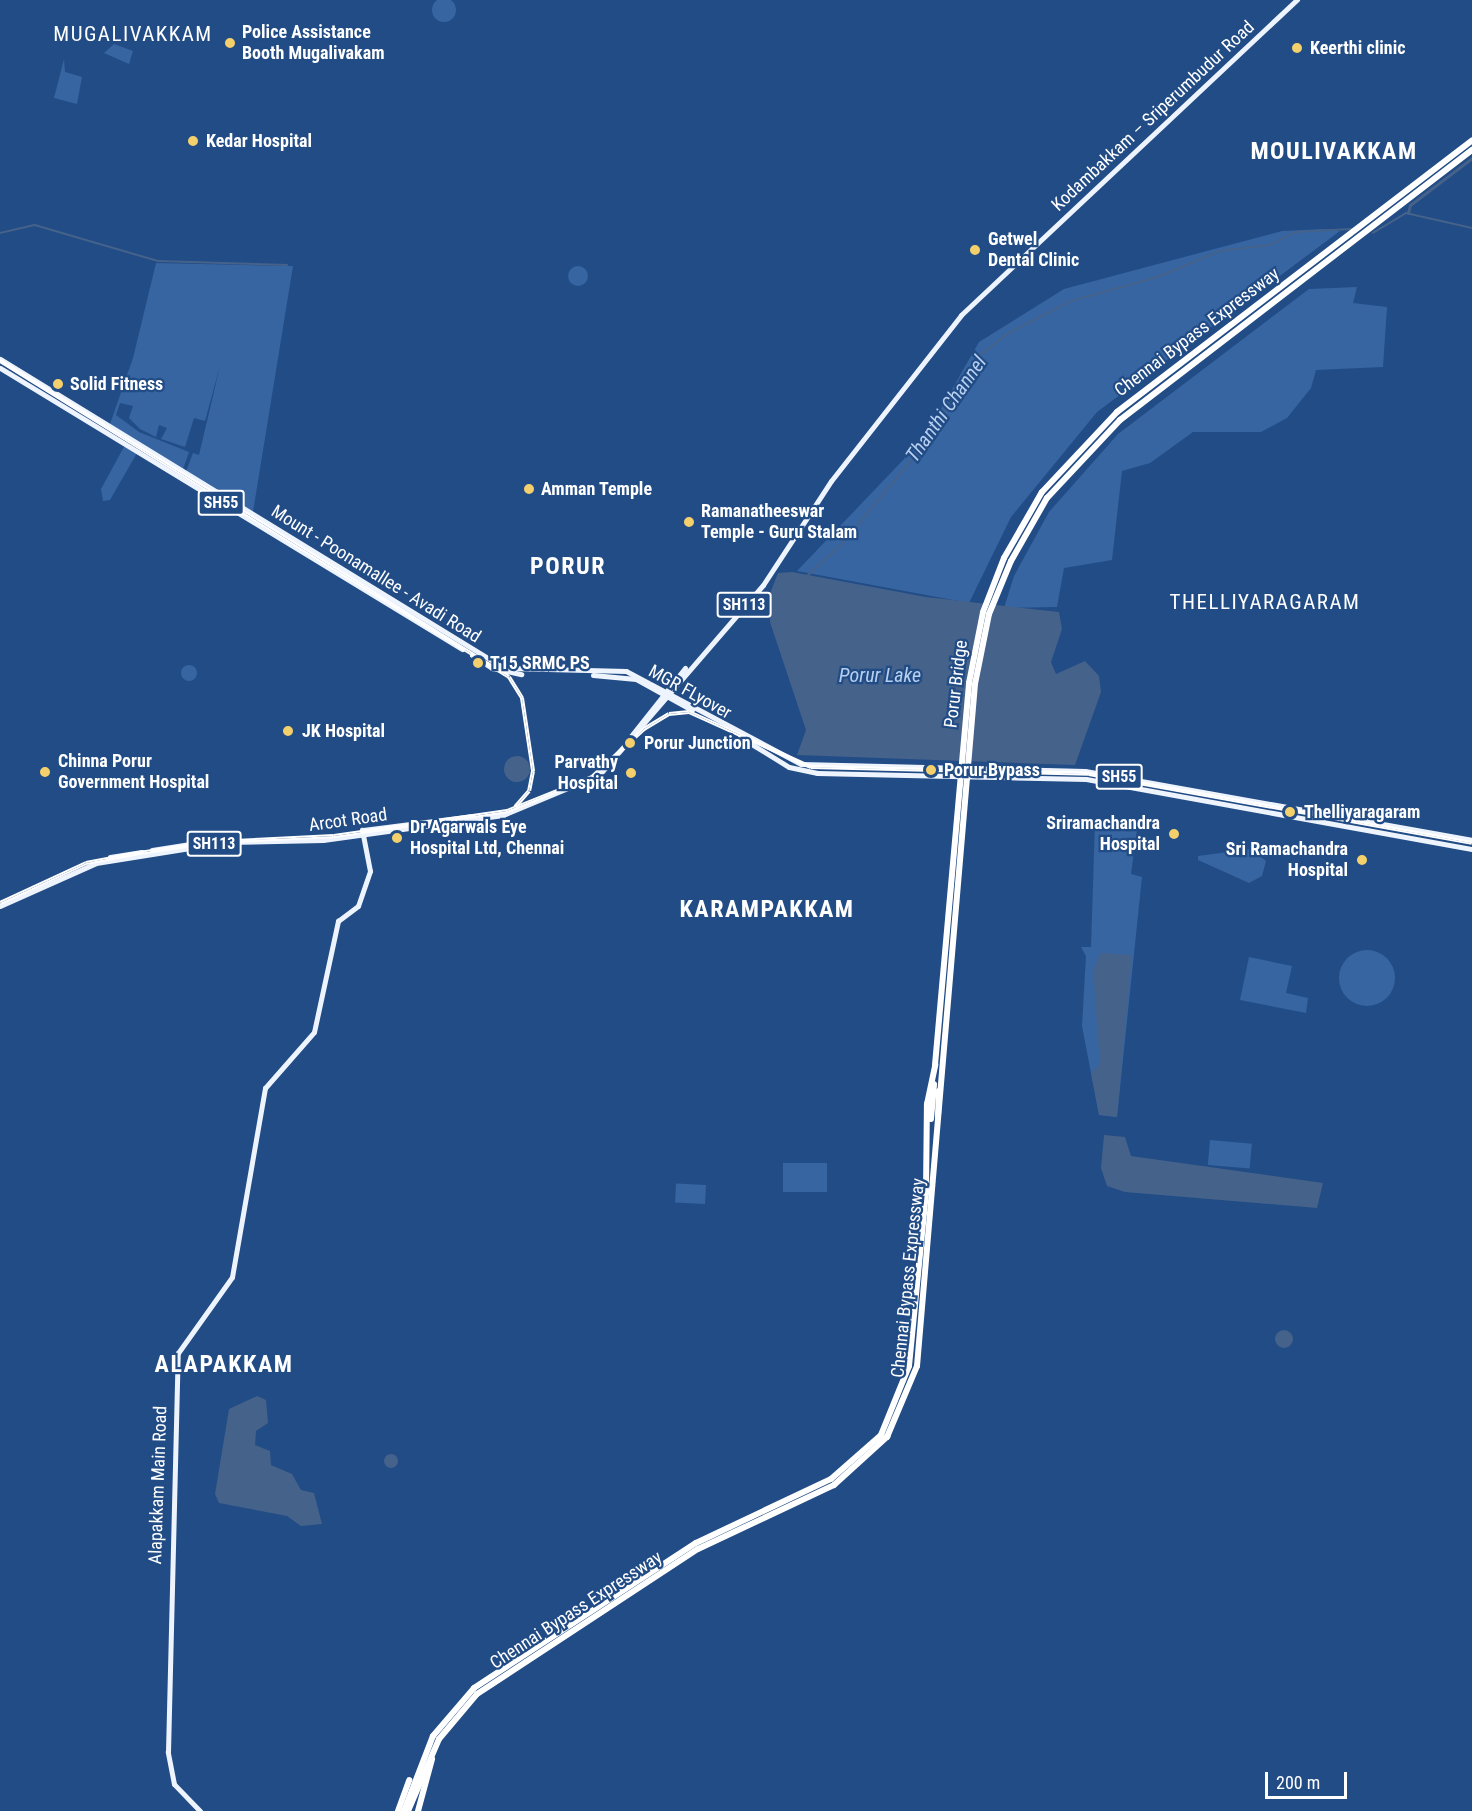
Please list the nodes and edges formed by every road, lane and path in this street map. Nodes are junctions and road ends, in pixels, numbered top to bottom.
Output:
1 (1295, 0) edge
2 (1472, 141) edge
3 (1472, 150) edge
4 (0, 359) edge
5 (0, 368) edge
6 (52, 395) junction
7 (992, 593) junction
8 (564, 674) joint
9 (664, 697) joint
10 (689, 701) dead end
11 (685, 709) dead end
12 (762, 748) junction
13 (964, 780) junction
14 (361, 832) junction
15 (1472, 840) edge
16 (1472, 849) edge
17 (0, 904) edge
18 (935, 1067) junction
19 (943, 1071) junction
20 (929, 1128) junction
21 (939, 1129) junction
22 (713, 1538) junction
23 (697, 1546) junction
24 (439, 1739) junction
25 (418, 1764) junction
26 (200, 1811) edge
27 (398, 1811) edge
28 (404, 1811) edge
29 (408, 1811) edge
30 (418, 1811) edge

1 - 9 main road, Kodambakkam – Sriperumbudur Road / SH113
2 - 7 highway, Chennai Bypass Expressway
3 - 7 highway, Chennai Bypass Expressway
4 - 6 main road, Mount - Poonamallee - Avadi Road / SH55
5 - 6 main road, Mount - Poonamallee - Avadi Road / SH55
6 - 8 main road, Mount - Poonamallee - Avadi Road / SH55
7 - 13 highway, Porur Bridge
8 - 12 main road, MGR FLyover / SH55
9 - 14 main road, Arcot Road / SH113
10 - 11 main road
12 - 15 main road, SH55
12 - 16 main road, SH55
13 - 18 highway
13 - 19 highway
14 - 17 main road, Arcot Road / SH113
14 - 26 main road, Alapakkam Main Road
18 - 19 highway
18 - 20 highway, Chennai Bypass Expressway
19 - 21 highway, Chennai Bypass Expressway
20 - 21 highway
20 - 22 highway, Chennai Bypass Expressway
21 - 22 highway, Chennai Bypass Expressway
22 - 23 highway, Chennai Bypass Expressway
23 - 24 highway, Chennai Bypass Expressway
23 - 25 highway, Chennai Bypass Expressway
24 - 29 highway, Chennai Bypass Expressway
24 - 30 highway
25 - 27 highway
25 - 28 highway, Chennai Bypass Expressway

